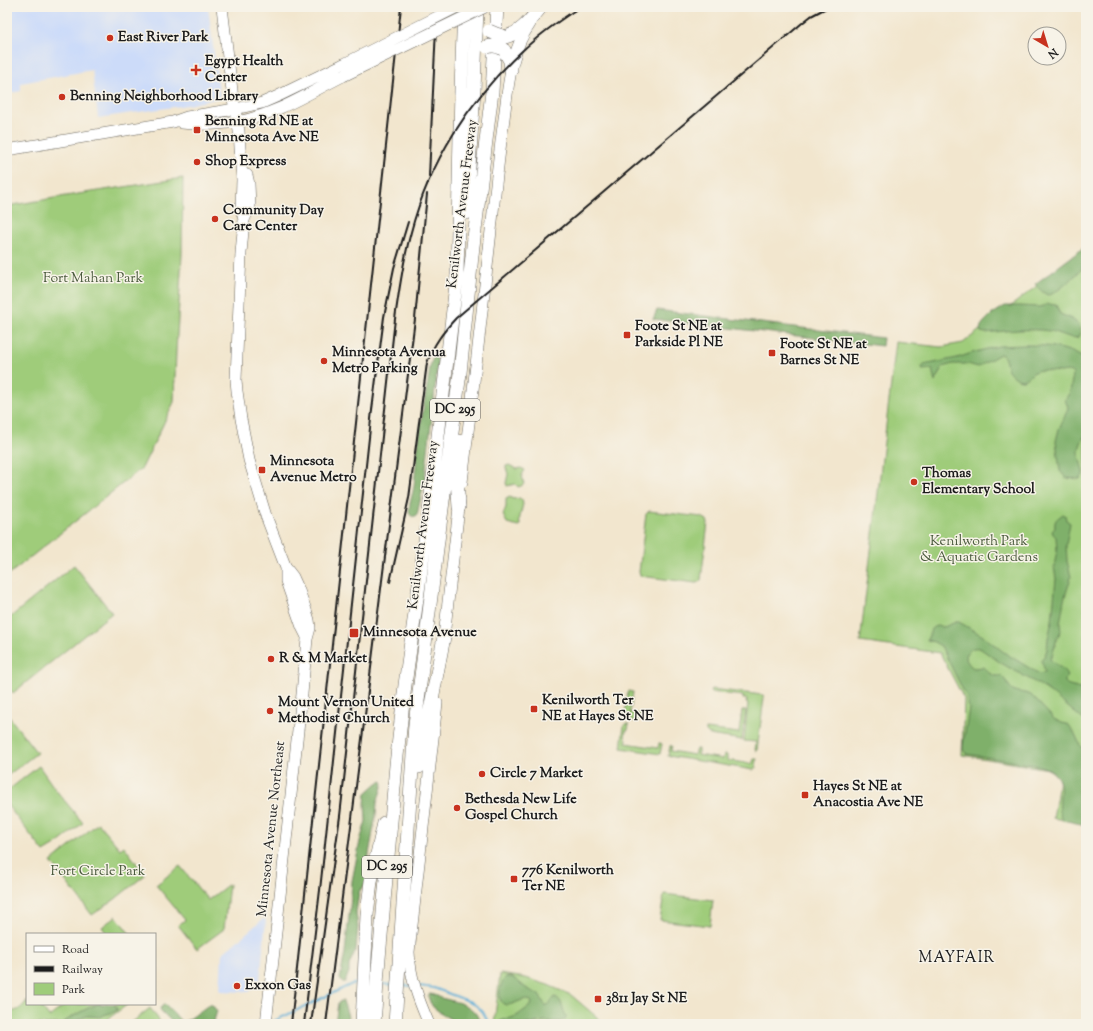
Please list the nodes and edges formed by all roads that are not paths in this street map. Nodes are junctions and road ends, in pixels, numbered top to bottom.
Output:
1 (222, 7) edge
2 (457, 7) edge
3 (464, 7) edge
4 (497, 7) edge
5 (541, 7) edge
6 (480, 9) edge
7 (505, 44) junction
8 (475, 58) junction
9 (512, 70) junction
10 (235, 109) junction
11 (173, 122) junction
12 (237, 122) junction
13 (7, 150) edge
14 (457, 276) junction
15 (460, 373) junction
16 (459, 507) junction
17 (444, 637) junction
18 (396, 765) junction
19 (409, 812) junction
20 (404, 971) junction
21 (369, 999) junction
22 (267, 1021) edge
23 (362, 1024) edge
24 (374, 1024) edge
25 (395, 1024) edge
26 (429, 1024) edge

1 - 10 main road, Minnesota Avenue Northeast
2 - 10 main road, bridge
3 - 14 highway, Kenilworth Avenue Freeway / DC 295
4 - 15 highway, Kenilworth Avenue Freeway / DC 295
5 - 7 highway
5 - 9 main road
6 - 7 highway, bridge
6 - 8 highway
6 - 12 main road, bridge
7 - 8 highway, bridge
7 - 9 highway
8 - 14 highway
9 - 16 main road
10 - 11 main road
10 - 12 main road, Minnesota Avenue Northeast
11 - 12 main road
11 - 13 main road
12 - 22 main road, Minnesota Avenue Northeast
14 - 18 highway, Kenilworth Avenue Freeway / DC 295
15 - 16 highway
15 - 19 highway, Kenilworth Avenue Freeway / DC 295
16 - 17 main road
17 - 19 highway
17 - 20 main road
18 - 21 highway, Kenilworth Avenue Freeway / DC 295
18 - 21 highway
19 - 20 highway, Kenilworth Avenue Freeway / DC 295
20 - 25 highway, Kenilworth Avenue Freeway / DC 295
20 - 26 main road
21 - 23 highway
21 - 24 highway, Kenilworth Avenue Freeway / DC 295

